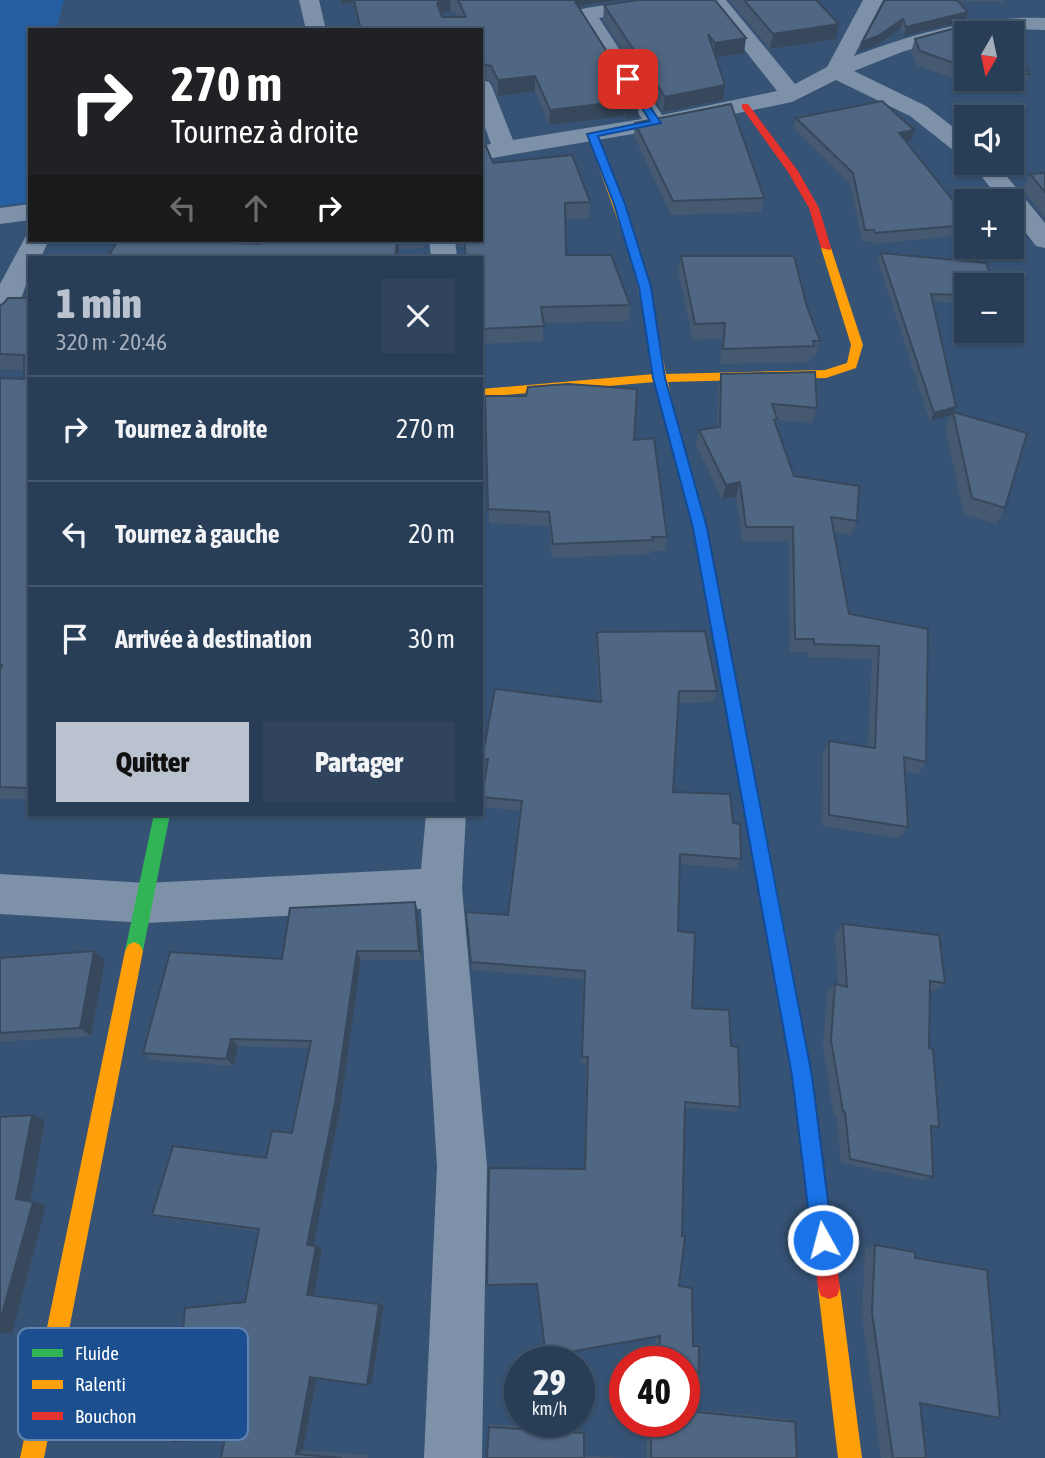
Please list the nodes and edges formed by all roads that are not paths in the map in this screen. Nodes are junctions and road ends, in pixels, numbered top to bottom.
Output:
1 (309, 0) edge
2 (676, 0) edge
3 (715, 0) edge
4 (865, 4) edge
5 (1045, 24) edge
6 (316, 28) edge
7 (836, 71) junction
8 (483, 92) edge
9 (792, 94) junction
10 (745, 106) junction
11 (656, 123) junction
12 (592, 134) junction
13 (954, 140) edge
14 (505, 149) junction
15 (483, 153) edge
16 (993, 175) edge
17 (28, 212) edge
18 (0, 216) edge
19 (1045, 240) edge
20 (35, 242) edge
21 (0, 311) edge
22 (659, 378) junction
23 (483, 393) edge
24 (162, 816) edge
25 (446, 816) edge
26 (441, 888) junction
27 (0, 894) edge
28 (146, 903) junction
29 (58, 1328) edge
30 (36, 1440) edge
31 (32, 1458) edge
32 (453, 1458) edge
33 (850, 1458) edge

1 - 6 street
2 - 11 street
3 - 9 street
4 - 7 street
5 - 7 street
7 - 9 street
7 - 13 street
8 - 14 street
9 - 10 street
10 - 11 street
10 - 22 street
11 - 12 street
12 - 14 street
12 - 22 street
14 - 15 street
16 - 19 street
17 - 18 street
20 - 21 street
22 - 23 street
22 - 33 street
24 - 28 street
25 - 26 street
26 - 28 street
26 - 32 street
27 - 28 street
28 - 29 street
30 - 31 street

